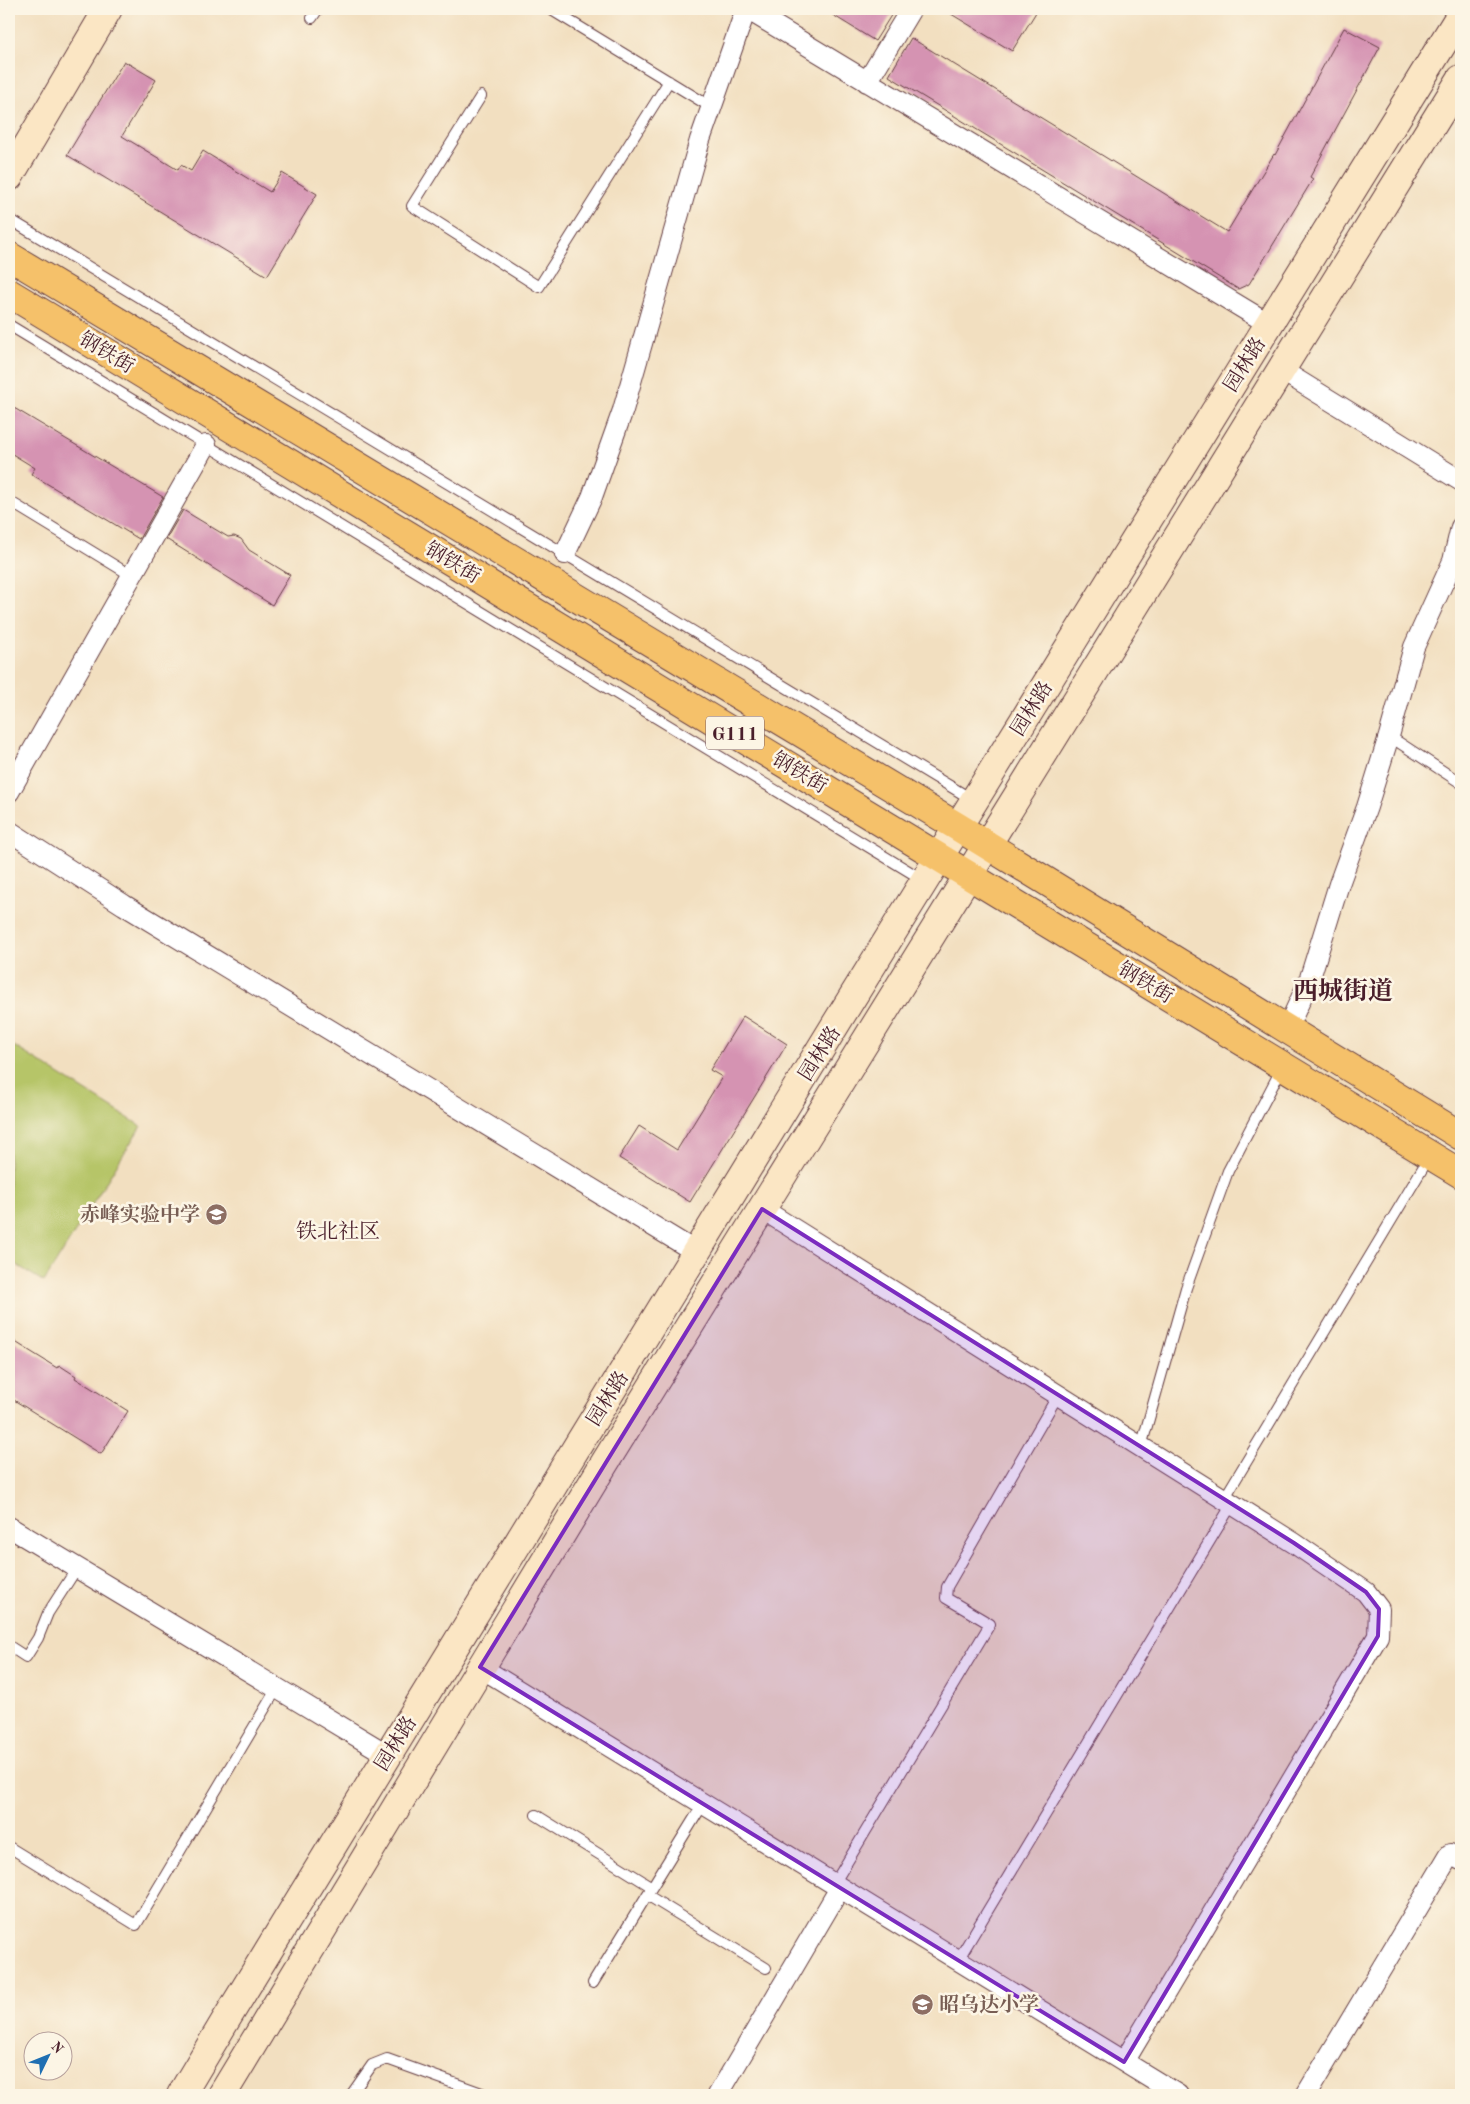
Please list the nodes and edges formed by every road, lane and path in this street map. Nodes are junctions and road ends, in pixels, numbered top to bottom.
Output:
1 (108, 9) edge
2 (318, 9) edge
3 (550, 9) edge
4 (746, 9) edge
5 (911, 9) edge
6 (1461, 14) edge
7 (312, 18) dead end
8 (1461, 79) edge
9 (669, 81) junction
10 (867, 82) junction
11 (481, 96) dead end
12 (711, 107) junction
13 (9, 177) edge
14 (9, 219) edge
15 (9, 256) edge
16 (9, 293) edge
17 (1269, 324) junction
18 (9, 325) edge
19 (1281, 370) junction
20 (206, 445) junction
21 (1461, 481) edge
22 (9, 502) edge
23 (1461, 527) edge
24 (564, 554) junction
25 (1457, 563) edge
26 (132, 576) junction
27 (1389, 736) junction
28 (1461, 783) edge
29 (9, 792) edge
30 (974, 801) junction
31 (958, 827) junction
32 (9, 831) edge
33 (987, 845) junction
34 (940, 856) junction
35 (969, 874) junction
36 (925, 881) junction
37 (1287, 1029) junction
38 (1283, 1065) junction
39 (1461, 1136) edge
40 (1430, 1155) junction
41 (1461, 1174) edge
42 (762, 1209) junction
43 (696, 1252) junction
44 (1058, 1395) junction
45 (1141, 1447) junction
46 (1228, 1502) junction
47 (9, 1527) edge
48 (77, 1568) junction
49 (9, 1646) edge
50 (480, 1667) junction
51 (277, 1688) junction
52 (388, 1755) junction
53 (703, 1804) junction
54 (536, 1815) dead end
55 (9, 1847) edge
56 (1460, 1857) edge
57 (837, 1886) junction
58 (649, 1891) junction
59 (958, 1960) junction
60 (766, 1968) dead end
61 (593, 1983) dead end
62 (1124, 2062) junction
63 (182, 2095) edge
64 (222, 2095) edge
65 (351, 2095) edge
66 (487, 2095) edge
67 (718, 2095) edge
68 (1178, 2095) edge
69 (1306, 2095) edge

1 - 13 street
2 - 7 lane
3 - 9 lane
4 - 10 street
4 - 12 street
5 - 10 street
6 - 17 street, 园林路
8 - 19 street, 园林路
9 - 11 lane
9 - 12 lane
10 - 17 street
12 - 24 street
14 - 24 lane
15 - 31 highway, 钢铁街
16 - 34 highway, 钢铁街 / G111
17 - 30 street, 园林路
18 - 20 lane
19 - 21 street
19 - 33 street, 园林路
20 - 26 street
20 - 36 lane
22 - 26 lane
23 - 25 street
24 - 30 lane
25 - 27 street
26 - 29 street
27 - 28 lane
27 - 37 street
30 - 31 street, 园林路
31 - 33 highway, 钢铁街
31 - 34 street, 园林路
32 - 43 street
33 - 35 street, 园林路
33 - 37 highway, 钢铁街
34 - 35 highway, 钢铁街 / G111
34 - 36 street, 园林路
35 - 38 highway, 钢铁街 / G111
35 - 42 street, 园林路
36 - 43 street, 园林路
37 - 39 highway, 钢铁街
38 - 40 highway, 钢铁街 / G111
38 - 45 lane
40 - 41 highway, 钢铁街 / G111
40 - 46 lane
42 - 44 street
42 - 50 street, 园林路
43 - 52 street, 园林路
44 - 45 street
44 - 57 lane
45 - 46 street
46 - 59 lane
46 - 62 street
47 - 48 street
48 - 49 lane
48 - 51 street
50 - 53 street
50 - 64 street, 园林路
51 - 52 street
51 - 55 lane
52 - 63 street, 园林路
53 - 57 street
53 - 58 lane
54 - 58 lane
56 - 69 street
57 - 59 street
57 - 67 street
58 - 60 lane
58 - 61 lane
59 - 62 street
62 - 68 street
65 - 66 lane

